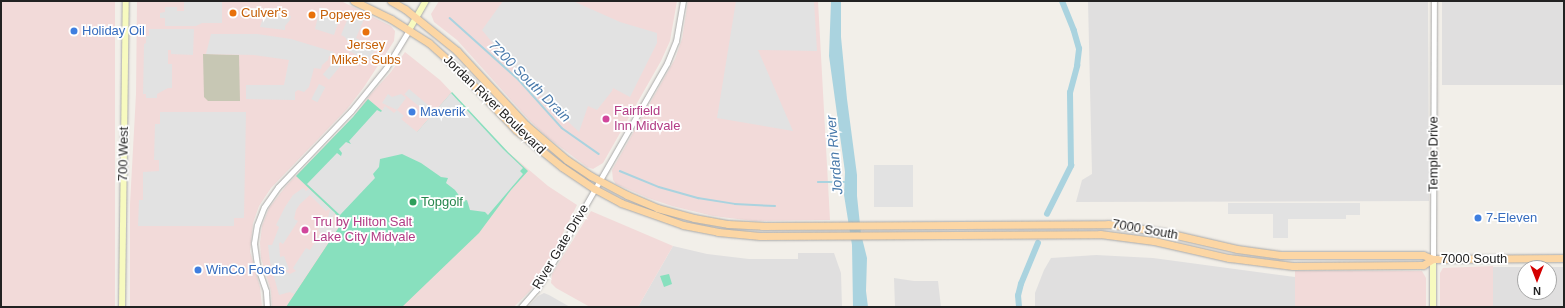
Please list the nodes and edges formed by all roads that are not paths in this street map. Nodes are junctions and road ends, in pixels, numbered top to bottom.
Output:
1 (126, 1) edge
2 (354, 1) edge
3 (390, 1) edge
4 (426, 1) edge
5 (683, 1) edge
6 (1434, 1) edge
7 (416, 17) junction
8 (409, 30) junction
9 (597, 185) junction
10 (855, 226) joint
11 (856, 236) joint
12 (1564, 258) edge
13 (1433, 259) junction
14 (122, 307) edge
15 (266, 307) edge
16 (521, 307) edge
17 (1433, 307) edge

1 - 14 main road, 700 West
2 - 8 main road, Jordan River Boulevard
3 - 7 main road, Jordan River Boulevard
4 - 7 main road
5 - 9 street, River Gate Drive
6 - 13 street, Temple Drive
7 - 8 main road
7 - 9 main road, Jordan River Boulevard
8 - 9 main road, Jordan River Boulevard
8 - 15 street
9 - 10 main road, Jordan River Boulevard
9 - 11 main road, Jordan River Boulevard
9 - 16 street, River Gate Drive
10 - 13 main road, 7000 South
11 - 13 main road, 7000 South
12 - 13 main road, 7000 South
13 - 17 main road, Temple Drive

